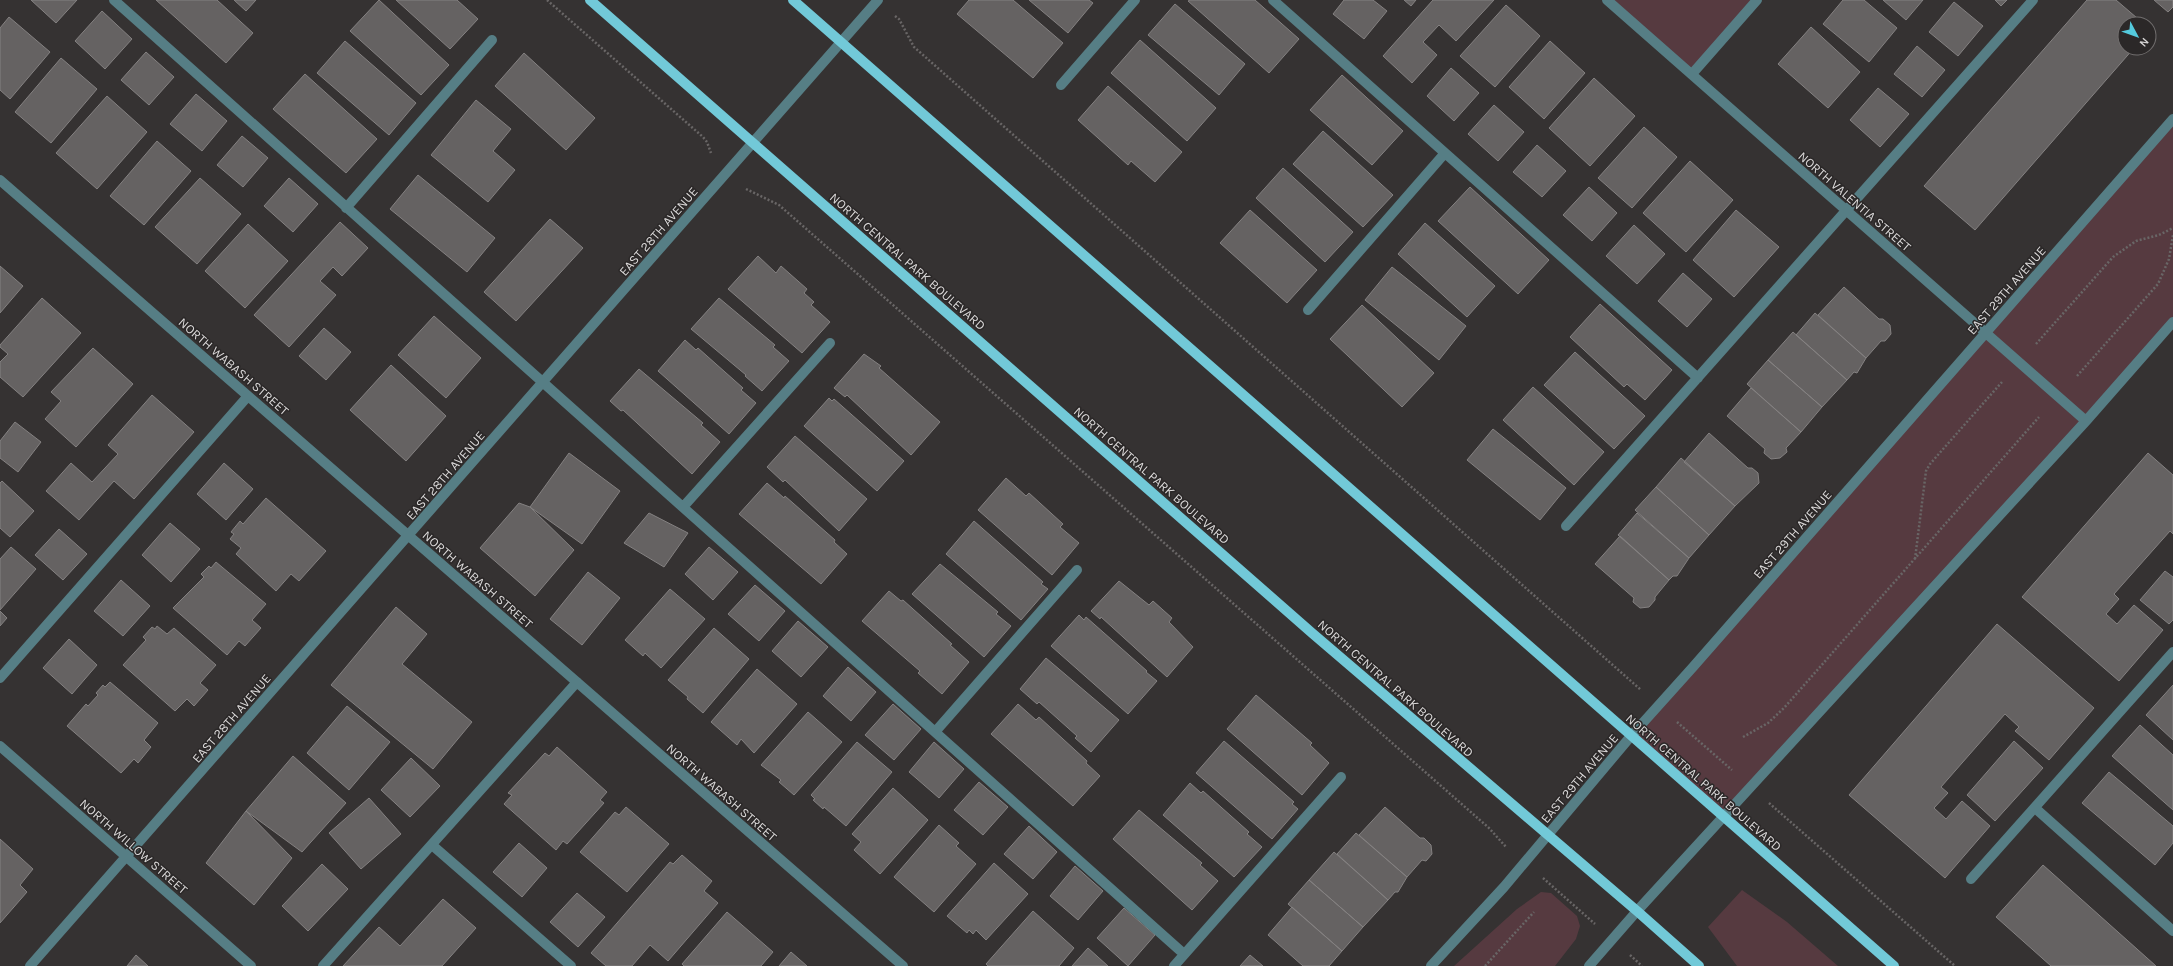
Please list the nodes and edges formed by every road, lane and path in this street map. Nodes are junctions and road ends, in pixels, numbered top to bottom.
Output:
1 (114, 0) edge
2 (547, 0) edge
3 (590, 0) edge
4 (793, 0) edge
5 (878, 0) edge
6 (1135, 0) edge
7 (1273, 0) edge
8 (1607, 0) edge
9 (1757, 0) edge
10 (2033, 0) edge
11 (899, 19) dead end
12 (492, 40) dead end
13 (841, 43) junction
14 (1692, 74) junction
15 (1061, 85) dead end
16 (2173, 118) edge
17 (753, 143) junction
18 (1445, 153) junction
19 (712, 159) dead end
20 (0, 180) edge
21 (750, 192) dead end
22 (346, 208) junction
23 (1847, 211) junction
24 (2173, 228) edge
25 (2173, 235) edge
26 (1308, 310) dead end
27 (2173, 322) edge
28 (1986, 333) junction
29 (830, 343) dead end
30 (2036, 344) dead end
31 (2077, 376) dead end
32 (1698, 378) junction
33 (542, 382) junction
34 (2002, 382) dead end
35 (248, 396) junction
36 (2039, 417) dead end
37 (2086, 421) junction
38 (683, 507) junction
39 (1566, 526) dead end
40 (408, 536) junction
41 (1915, 560) junction
42 (1077, 570) dead end
43 (2173, 652) edge
44 (0, 678) edge
45 (577, 682) junction
46 (1658, 705) junction
47 (935, 732) junction
48 (1631, 736) junction
49 (1743, 737) dead end
50 (0, 746) edge
51 (1341, 776) dead end
52 (1752, 787) junction
53 (2034, 808) junction
54 (1723, 817) junction
55 (1547, 834) junction
56 (432, 845) junction
57 (1509, 849) dead end
58 (126, 857) junction
59 (1971, 879) dead end
60 (1547, 882) dead end
61 (1637, 911) junction
62 (1534, 912) dead end
63 (1590, 920) dead end
64 (2173, 931) edge
65 (1184, 954) junction
66 (30, 966) edge
67 (251, 966) edge
68 (324, 966) edge
69 (570, 966) edge
70 (903, 966) edge
71 (1174, 966) edge
72 (1431, 966) edge
73 (1485, 966) edge
74 (1588, 966) edge
75 (1699, 966) edge
76 (1894, 966) edge
77 (1955, 966) edge

1 - 22 street
2 - 19 path
3 - 17 main road, NORTH CENTRAL PARK BOULEVARD
4 - 13 main road, NORTH CENTRAL PARK BOULEVARD
5 - 13 street, EAST 28TH AVENUE
6 - 15 street
7 - 18 street
8 - 14 street, NORTH VALENTIA STREET
9 - 14 street
10 - 23 street
11 - 46 path
12 - 22 street
13 - 17 street, EAST 28TH AVENUE
13 - 48 main road, NORTH CENTRAL PARK BOULEVARD
14 - 23 street, NORTH VALENTIA STREET
16 - 28 street, EAST 29TH AVENUE
17 - 33 street, EAST 28TH AVENUE
17 - 55 main road, NORTH CENTRAL PARK BOULEVARD
18 - 26 street
18 - 32 street
20 - 35 street, NORTH WABASH STREET
21 - 57 path
22 - 33 street
23 - 28 street, NORTH VALENTIA STREET
23 - 32 street
24 - 30 path
25 - 31 path
27 - 37 street
28 - 37 street, NORTH VALENTIA STREET
28 - 46 street, EAST 29TH AVENUE
29 - 38 street
32 - 39 street
33 - 38 street
33 - 40 street, EAST 28TH AVENUE
34 - 41 path
35 - 40 street, NORTH WABASH STREET
35 - 44 street
36 - 41 path
37 - 52 street
38 - 47 street
40 - 45 street, NORTH WABASH STREET
40 - 58 street, EAST 28TH AVENUE
41 - 49 path
42 - 47 street
43 - 53 street
45 - 56 street
45 - 70 street, NORTH WABASH STREET
46 - 48 street, EAST 29TH AVENUE
46 - 52 path
47 - 65 street
48 - 54 main road, NORTH CENTRAL PARK BOULEVARD
48 - 55 street, EAST 29TH AVENUE
50 - 58 street, NORTH WILLOW STREET
51 - 65 street
52 - 54 street
52 - 77 path
53 - 59 street
53 - 64 street
54 - 61 street
54 - 76 main road, NORTH CENTRAL PARK BOULEVARD
55 - 61 main road, NORTH CENTRAL PARK BOULEVARD
55 - 72 street, EAST 29TH AVENUE
56 - 68 street
56 - 69 street
58 - 66 street, EAST 28TH AVENUE
58 - 67 street, NORTH WILLOW STREET
60 - 63 path
61 - 74 street
61 - 75 main road, NORTH CENTRAL PARK BOULEVARD
62 - 73 path
65 - 71 street

